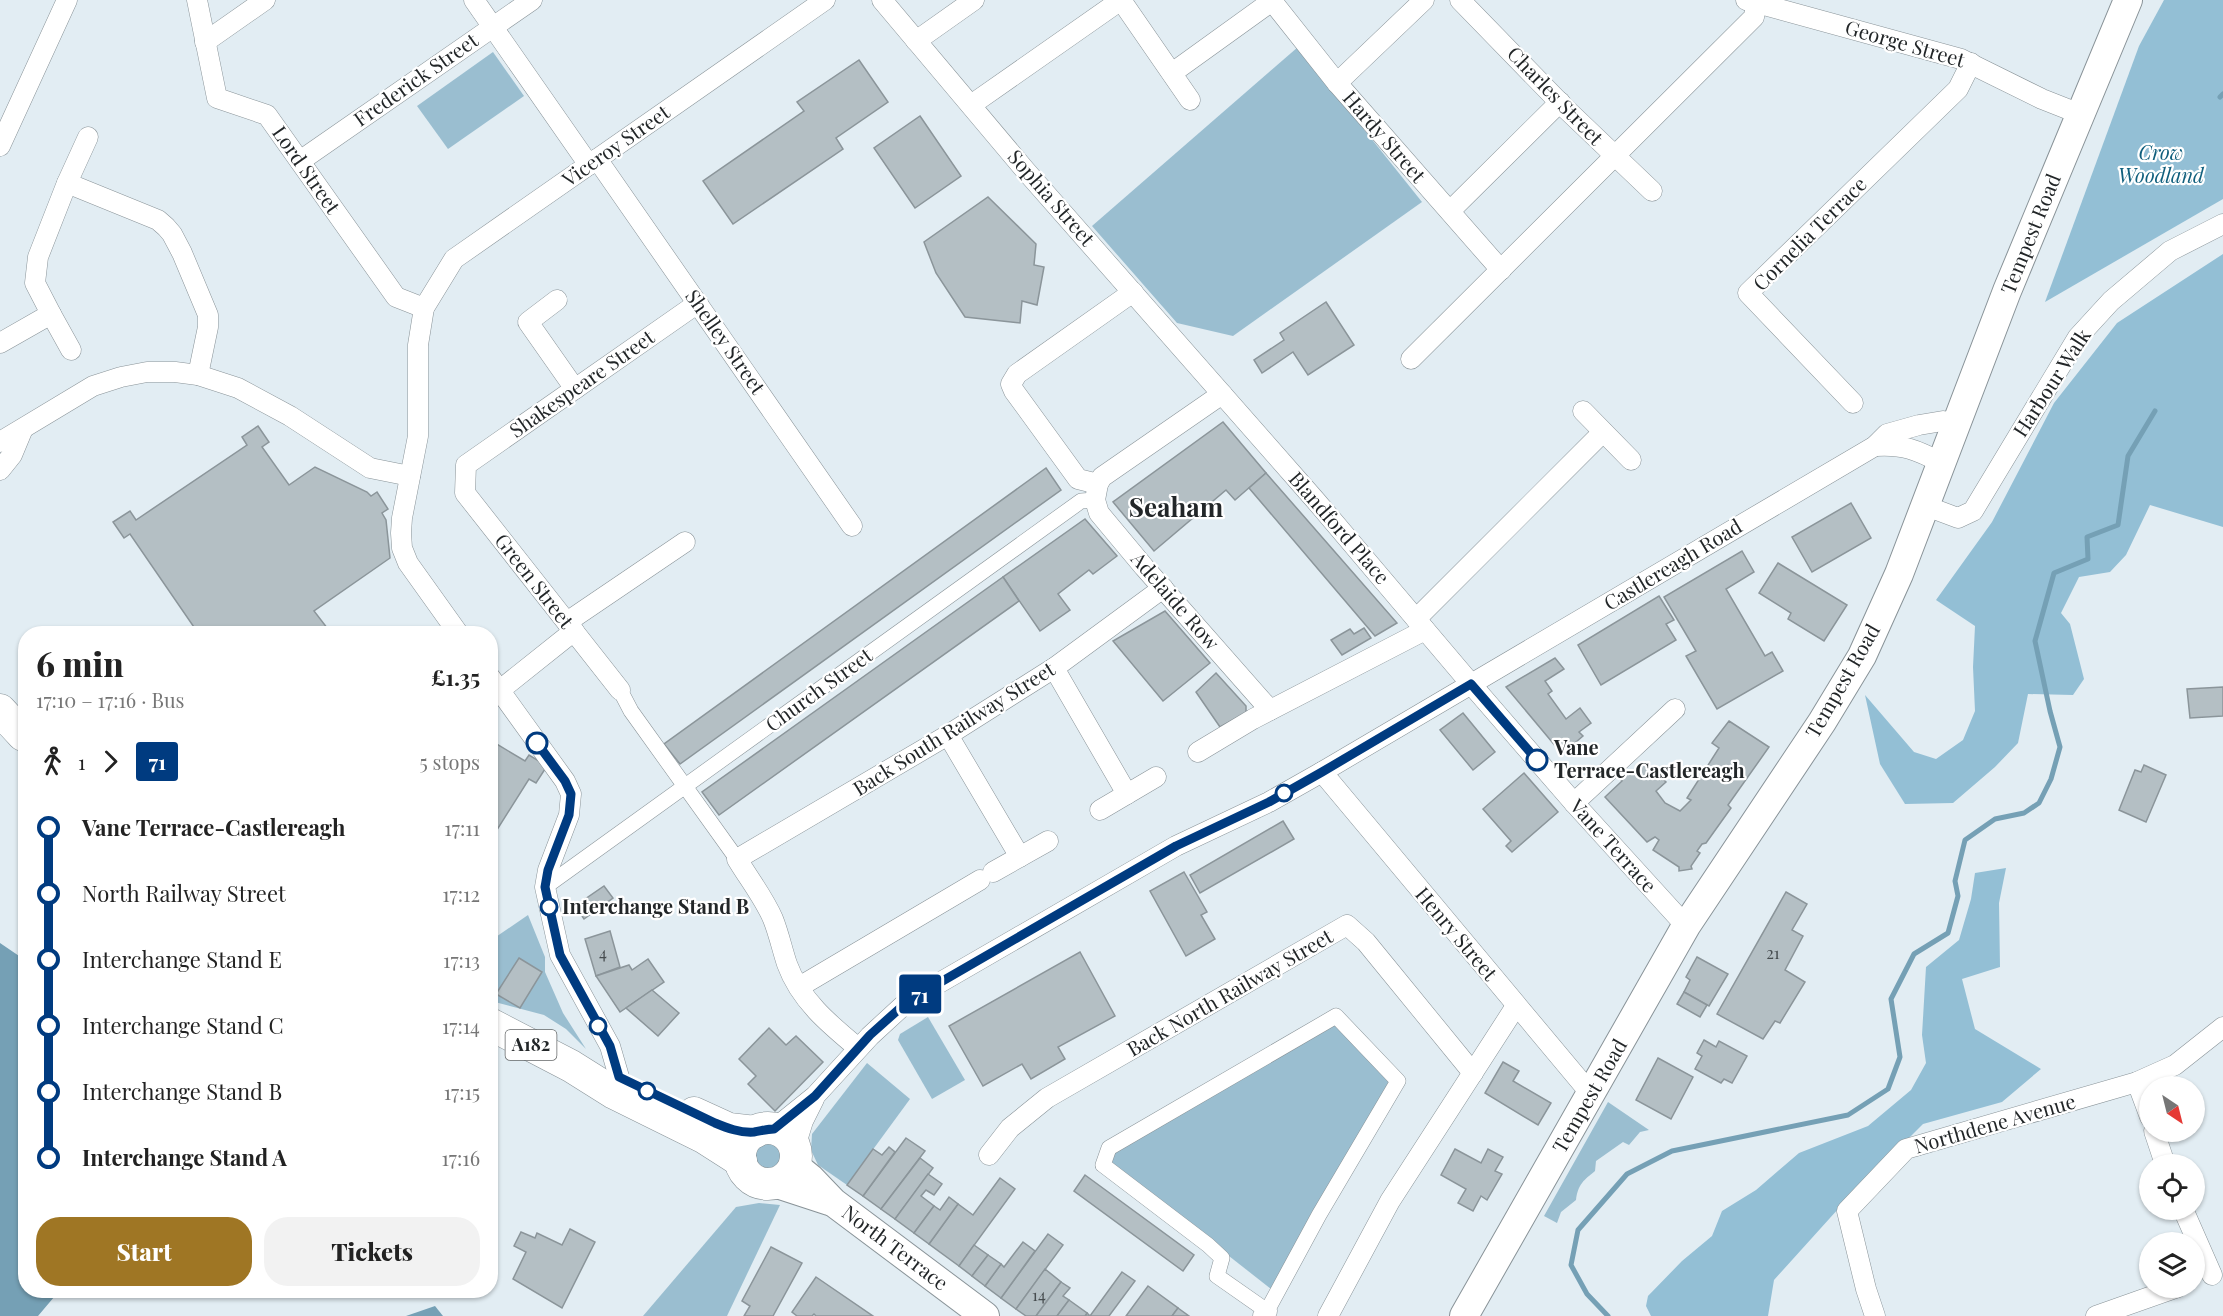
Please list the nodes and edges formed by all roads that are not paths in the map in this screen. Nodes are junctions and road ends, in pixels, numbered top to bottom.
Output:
1 (67, 0) edge
2 (197, 0) edge
3 (265, 0) edge
4 (474, 0) edge
5 (532, 0) edge
6 (825, 0) edge
7 (882, 0) edge
8 (974, 0) edge
9 (1121, 0) edge
10 (1424, 0) edge
11 (1460, 0) edge
12 (2128, 0) edge
13 (1272, 1) edge
14 (1753, 1) edge
15 (493, 27) junction
16 (916, 41) junction
17 (206, 42) junction
18 (1971, 63) junction
19 (1172, 73) junction
20 (1337, 83) junction
21 (1190, 100) dead end
22 (1560, 102) junction
23 (971, 105) junction
24 (2080, 114) junction
25 (88, 137) dead end
26 (2, 138) edge
27 (1614, 156) junction
28 (300, 161) junction
29 (593, 162) junction
30 (67, 183) junction
31 (1652, 191) dead end
32 (1450, 211) junction
33 (2223, 224) edge
34 (1501, 270) junction
35 (1133, 292) junction
36 (557, 300) dead end
37 (698, 303) junction
38 (424, 308) junction
39 (51, 314) junction
40 (0, 343) edge
41 (71, 350) dead end
42 (1411, 359) dead end
43 (198, 375) junction
44 (575, 389) junction
45 (1222, 394) junction
46 (1853, 403) dead end
47 (1583, 411) dead end
48 (1957, 426) junction
49 (1603, 432) junction
50 (1875, 435) junction
51 (2, 458) edge
52 (1631, 460) dead end
53 (1942, 463) junction
54 (466, 465) joint
55 (410, 476) junction
56 (1096, 492) junction
57 (1926, 506) junction
58 (852, 526) dead end
59 (685, 542) dead end
60 (1163, 588) junction
61 (454, 626) edge
62 (570, 626) junction
63 (1426, 630) junction
64 (1454, 664) joint
65 (1054, 668) junction
66 (498, 682) edge
67 (1471, 684) junction
68 (498, 688) edge
69 (621, 690) joint
70 (1675, 709) dead end
71 (0, 710) edge
72 (1270, 710) junction
73 (16, 732) edge
74 (948, 735) junction
75 (1198, 752) dead end
76 (1322, 772) junction
77 (1156, 777) dead end
78 (685, 786) junction
79 (1127, 794) junction
80 (1574, 803) junction
81 (1100, 810) dead end
82 (1047, 841) dead end
83 (1020, 857) junction
84 (737, 859) junction
85 (545, 887) junction
86 (1686, 926) junction
87 (798, 987) junction
88 (1516, 1006) junction
89 (2223, 1027) edge
90 (498, 1028) edge
91 (858, 1048) junction
92 (571, 1066) junction
93 (1473, 1073) junction
94 (619, 1077) junction
95 (2138, 1082) junction
96 (2139, 1085) edge
97 (1591, 1094) junction
98 (815, 1096) junction
99 (779, 1151) junction
100 (989, 1155) dead end
101 (2188, 1220) edge
102 (2210, 1275) edge
103 (2147, 1298) edge
104 (1265, 1313) edge
105 (985, 1316) edge
106 (1328, 1316) edge
107 (1464, 1316) edge
108 (1875, 1316) edge
109 (2096, 1316) edge

1 - 26 street
2 - 17 street, Lord Street
3 - 17 street
4 - 15 street, Shelley Street
5 - 15 street, Frederick Street
6 - 29 street, Viceroy Street
7 - 16 street, Sophia Street
8 - 16 street
9 - 19 street
9 - 23 street
10 - 20 street
11 - 22 street, Charles Street
12 - 24 main road, Tempest Road
13 - 19 street
13 - 20 street, Hardy Street
14 - 18 street, George Street
14 - 27 street
15 - 28 street, Frederick Street
15 - 29 street, Shelley Street
16 - 23 street, Sophia Street
17 - 28 street, Lord Street
18 - 24 street, George Street
18 - 46 street, Cornelia Terrace
19 - 21 street
20 - 32 street, Hardy Street
22 - 27 street, Charles Street
22 - 32 street
23 - 35 street, Sophia Street
24 - 48 main road, Tempest Road
25 - 30 street
27 - 31 street, Charles Street
27 - 34 street
28 - 38 street, Lord Street
29 - 37 street, Shelley Street
29 - 38 street, Viceroy Street
30 - 39 street
30 - 43 street
32 - 34 street, Hardy Street
33 - 57 street, Harbour Walk
34 - 42 street
35 - 45 street, Sophia Street
35 - 56 street
36 - 44 street
37 - 44 street, Shakespeare Street
37 - 58 street, Shelley Street
38 - 55 street
39 - 40 street
39 - 41 street
43 - 51 street
43 - 55 street
44 - 54 street, Shakespeare Street
45 - 56 street, Church Street
45 - 63 street, Blandford Place
47 - 49 street
48 - 50 street, Castlereagh Road
48 - 53 main road, Tempest Road
49 - 52 street
49 - 63 street
50 - 53 street
50 - 67 street, Castlereagh Road
53 - 57 main road, Tempest Road
54 - 62 street, Green Street
55 - 61 street
56 - 60 street, Adelaide Row
56 - 78 street, Church Street
57 - 86 main road, Tempest Road
59 - 62 street
60 - 65 street, Back South Railway Street
60 - 72 street, Adelaide Row
62 - 66 street
62 - 69 street, Green Street
63 - 64 street, Blandford Place
63 - 72 street
64 - 67 street, Vane Terrace
65 - 74 street, Back South Railway Street
65 - 79 street
67 - 76 street, Castlereagh Road
67 - 80 street, Vane Terrace
68 - 85 street
69 - 78 street
70 - 80 street
71 - 73 main road
72 - 75 street
74 - 83 street
74 - 84 street, Back South Railway Street
76 - 88 street, Henry Street
76 - 91 street, Castlereagh Road
77 - 79 street
78 - 84 street
78 - 85 street, Church Street
79 - 81 street
80 - 86 street, Vane Terrace
82 - 83 street
83 - 87 street
84 - 87 street
85 - 94 street
86 - 97 main road, Tempest Road
87 - 91 street
88 - 93 street
88 - 97 street, Henry Street
89 - 95 street, Northdene Avenue
90 - 92 main road, A182
91 - 98 street, Castlereagh Road
92 - 94 main road, A182
92 - 99 main road, A182
93 - 100 street, Back North Railway Street
93 - 106 street
94 - 99 main road, A182
95 - 96 street
95 - 108 street, Northdene Avenue
97 - 107 main road, Tempest Road
98 - 99 street
98 - 99 street
99 - 105 main road, North Terrace
101 - 102 street
103 - 109 street
104 - 104 street

